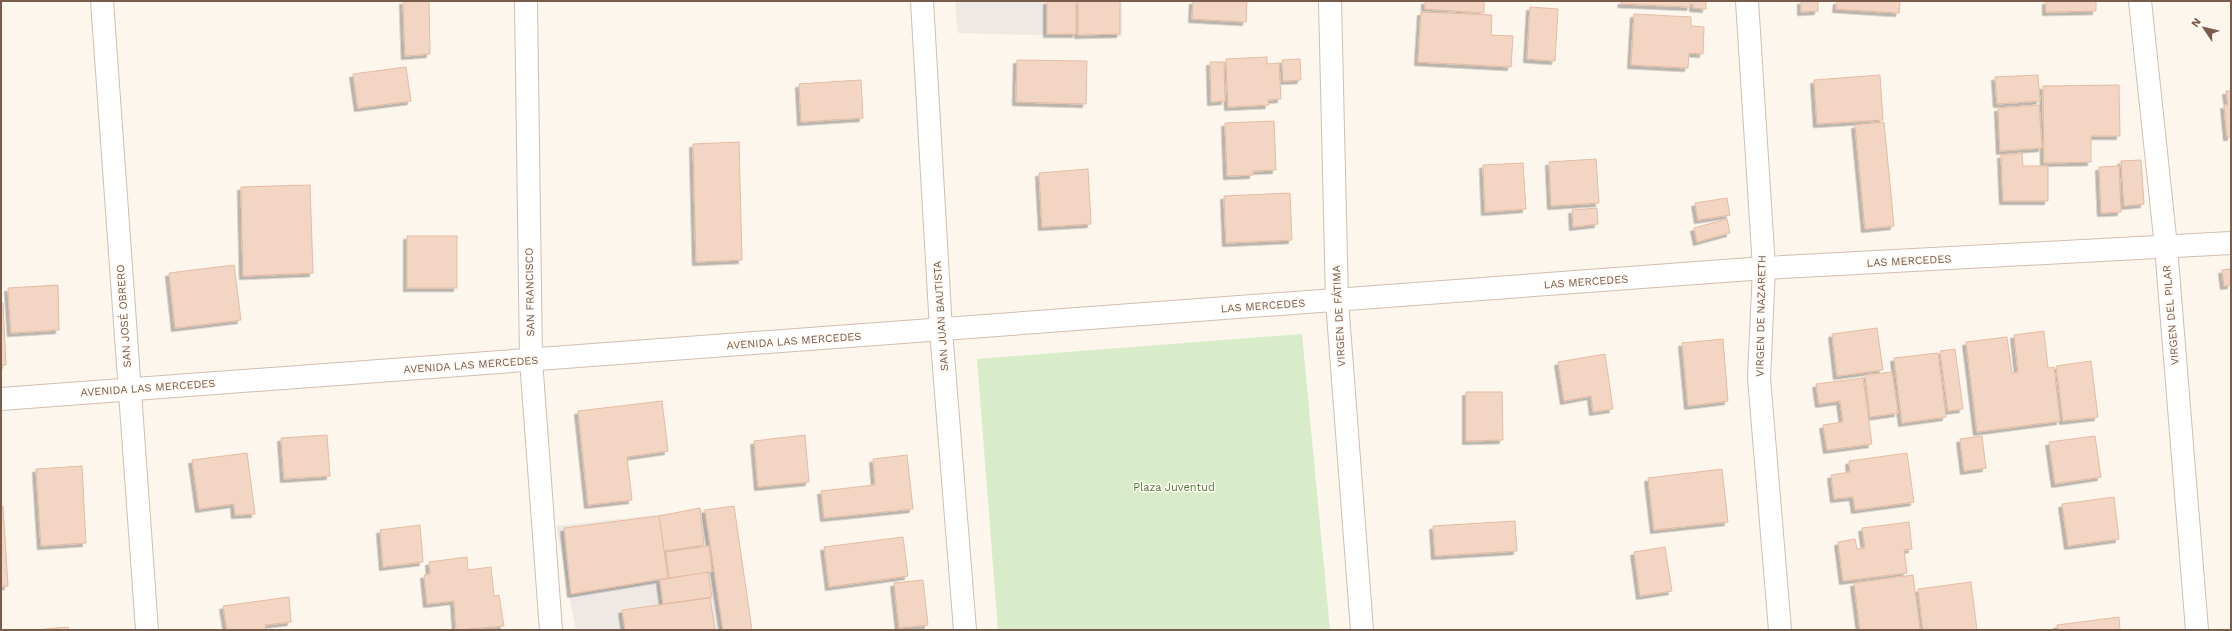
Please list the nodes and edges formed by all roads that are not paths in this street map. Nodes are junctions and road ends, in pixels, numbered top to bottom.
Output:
1 (102, 1) edge
2 (526, 1) edge
3 (922, 1) edge
4 (1330, 1) edge
5 (1747, 1) edge
6 (2140, 1) edge
7 (2231, 243) edge
8 (2166, 246) junction
9 (1764, 268) junction
10 (1337, 301) junction
11 (941, 330) junction
12 (531, 360) junction
13 (129, 390) junction
14 (1, 399) edge
15 (147, 630) edge
16 (551, 630) edge
17 (965, 630) edge
18 (1362, 630) edge
19 (1780, 630) edge
20 (2197, 630) edge

1 - 13 street, SAN JOSÉ OBRERO
2 - 12 street, SAN FRANCISCO
3 - 11 street, SAN JUAN BAUTISTA
4 - 10 street, VIRGEN DE FÁTIMA
5 - 9 street, VIRGEN DE NAZARETH
6 - 8 street, VIRGEN DEL PILAR
7 - 8 street, LAS MERCEDES
8 - 9 street, LAS MERCEDES
8 - 20 street, VIRGEN DEL PILAR
9 - 10 street, LAS MERCEDES
9 - 19 street, VIRGEN DE NAZARETH
10 - 11 street, LAS MERCEDES
10 - 18 street, VIRGEN DE FÁTIMA
11 - 12 street, AVENIDA LAS MERCEDES
11 - 17 street, SAN JUAN BAUTISTA
12 - 13 street, AVENIDA LAS MERCEDES
12 - 16 street, SAN FRANCISCO
13 - 14 street, AVENIDA LAS MERCEDES
13 - 15 street, SAN JOSÉ OBRERO

